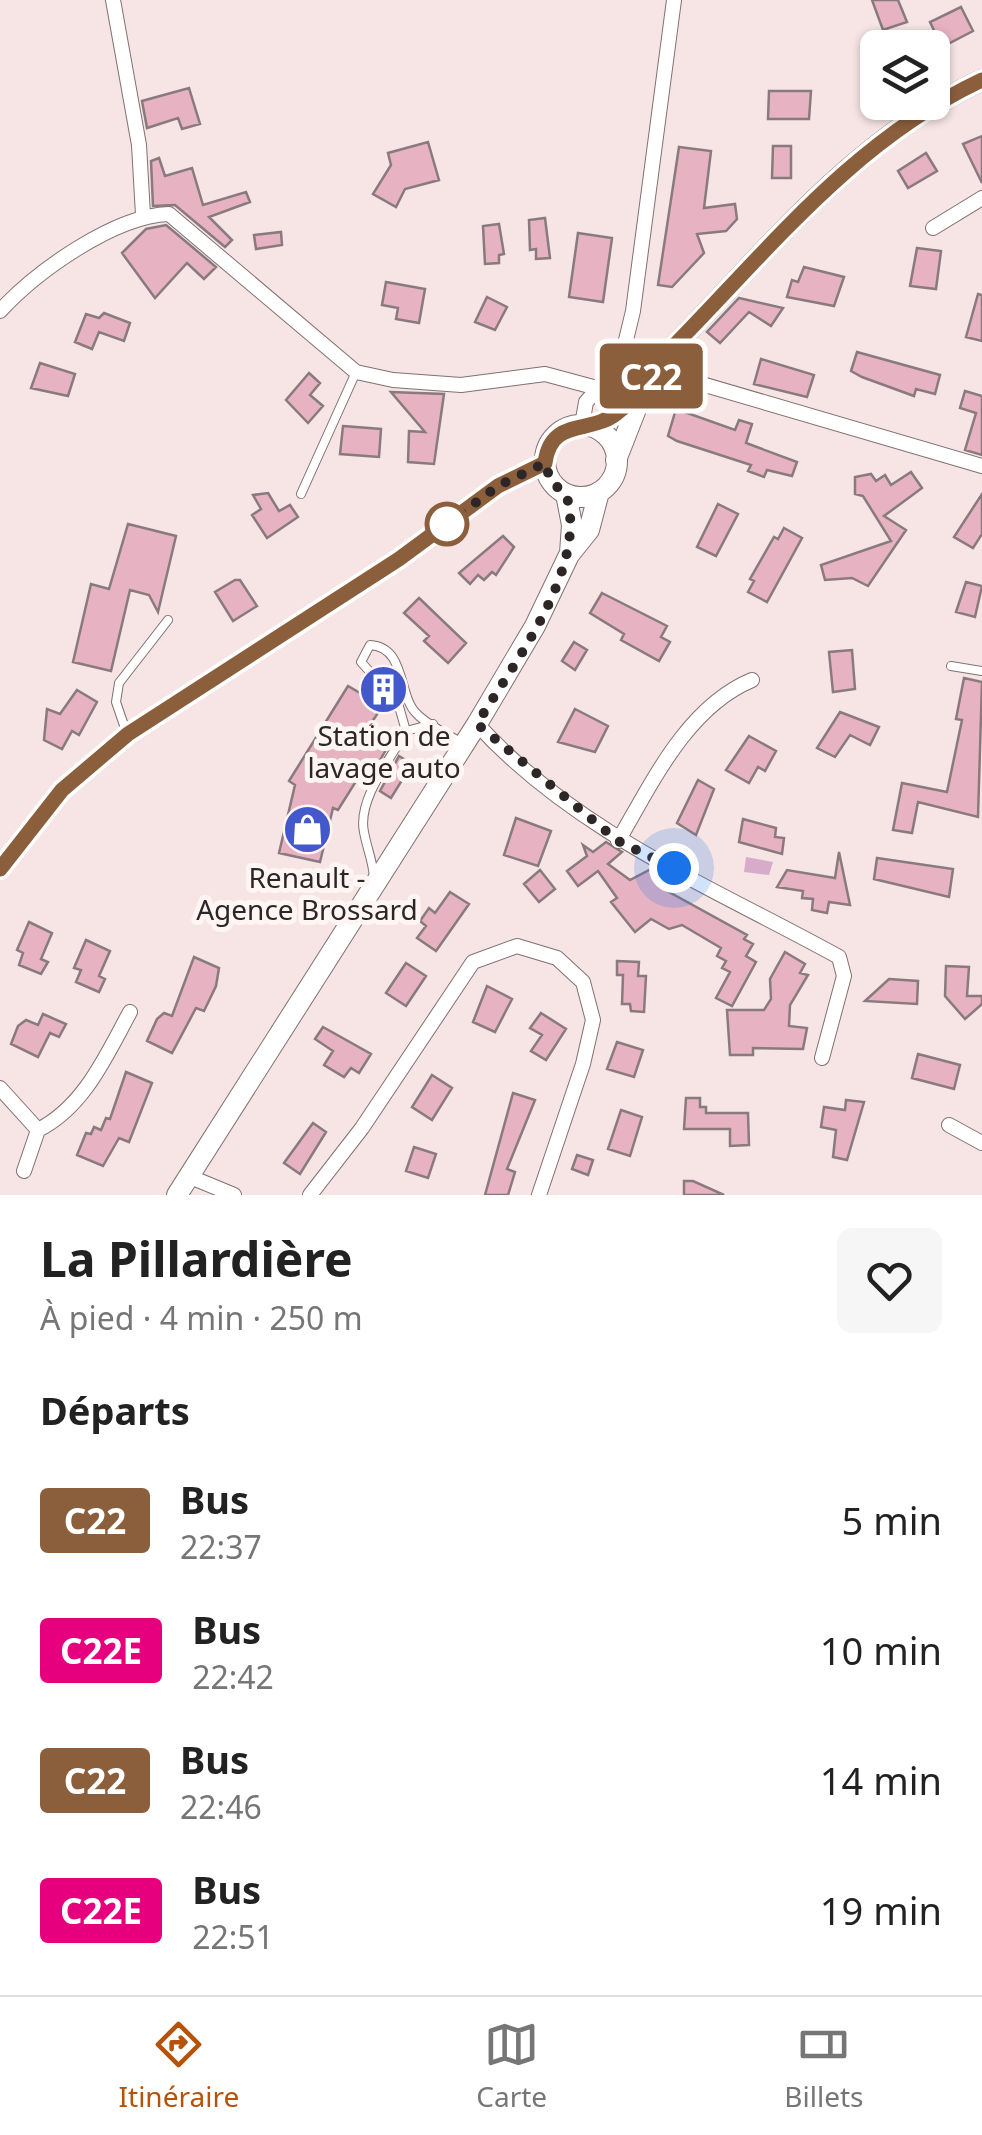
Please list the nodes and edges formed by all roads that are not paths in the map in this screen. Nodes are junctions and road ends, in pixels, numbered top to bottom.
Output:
1 (112, 0) edge
2 (674, 0) edge
3 (982, 80) edge
4 (982, 198) edge
5 (143, 215) junction
6 (933, 228) dead end
7 (0, 311) edge
8 (356, 372) junction
9 (650, 378) junction
10 (597, 388) junction
11 (587, 426) junction
12 (616, 460) junction
13 (545, 463) junction
14 (982, 466) edge
15 (599, 492) junction
16 (301, 494) dead end
17 (566, 494) junction
18 (570, 554) junction
19 (168, 620) dead end
20 (951, 666) dead end
21 (982, 671) edge
22 (752, 680) dead end
23 (432, 724) junction
24 (477, 724) junction
25 (406, 731) junction
26 (128, 734) junction
27 (464, 744) junction
28 (618, 841) junction
29 (0, 870) edge
30 (374, 886) junction
31 (130, 1012) dead end
32 (822, 1058) dead end
33 (0, 1088) edge
34 (948, 1125) dead end
35 (38, 1130) junction
36 (982, 1142) edge
37 (24, 1171) dead end
38 (188, 1176) junction
39 (177, 1195) edge
40 (234, 1195) edge
41 (310, 1195) edge
42 (539, 1195) edge

1 - 5 street
2 - 10 street
3 - 9 main road
4 - 6 street
5 - 7 street
5 - 8 street
8 - 10 street
8 - 16 lane
9 - 11 main road
9 - 12 main road
9 - 14 street
10 - 11 street
11 - 12 main road
11 - 13 main road
12 - 15 main road
13 - 17 main road
13 - 26 street
15 - 17 main road
15 - 18 main road
17 - 18 main road
18 - 24 main road
19 - 26 lane
20 - 21 lane
22 - 28 street
23 - 25 lane
23 - 25 lane
23 - 27 lane
24 - 27 main road
24 - 28 street
25 - 30 lane
26 - 29 street
27 - 30 main road
28 - 32 street
30 - 38 main road
31 - 35 street
33 - 35 street
34 - 36 street
35 - 37 street
38 - 39 main road
38 - 40 street
41 - 42 street

